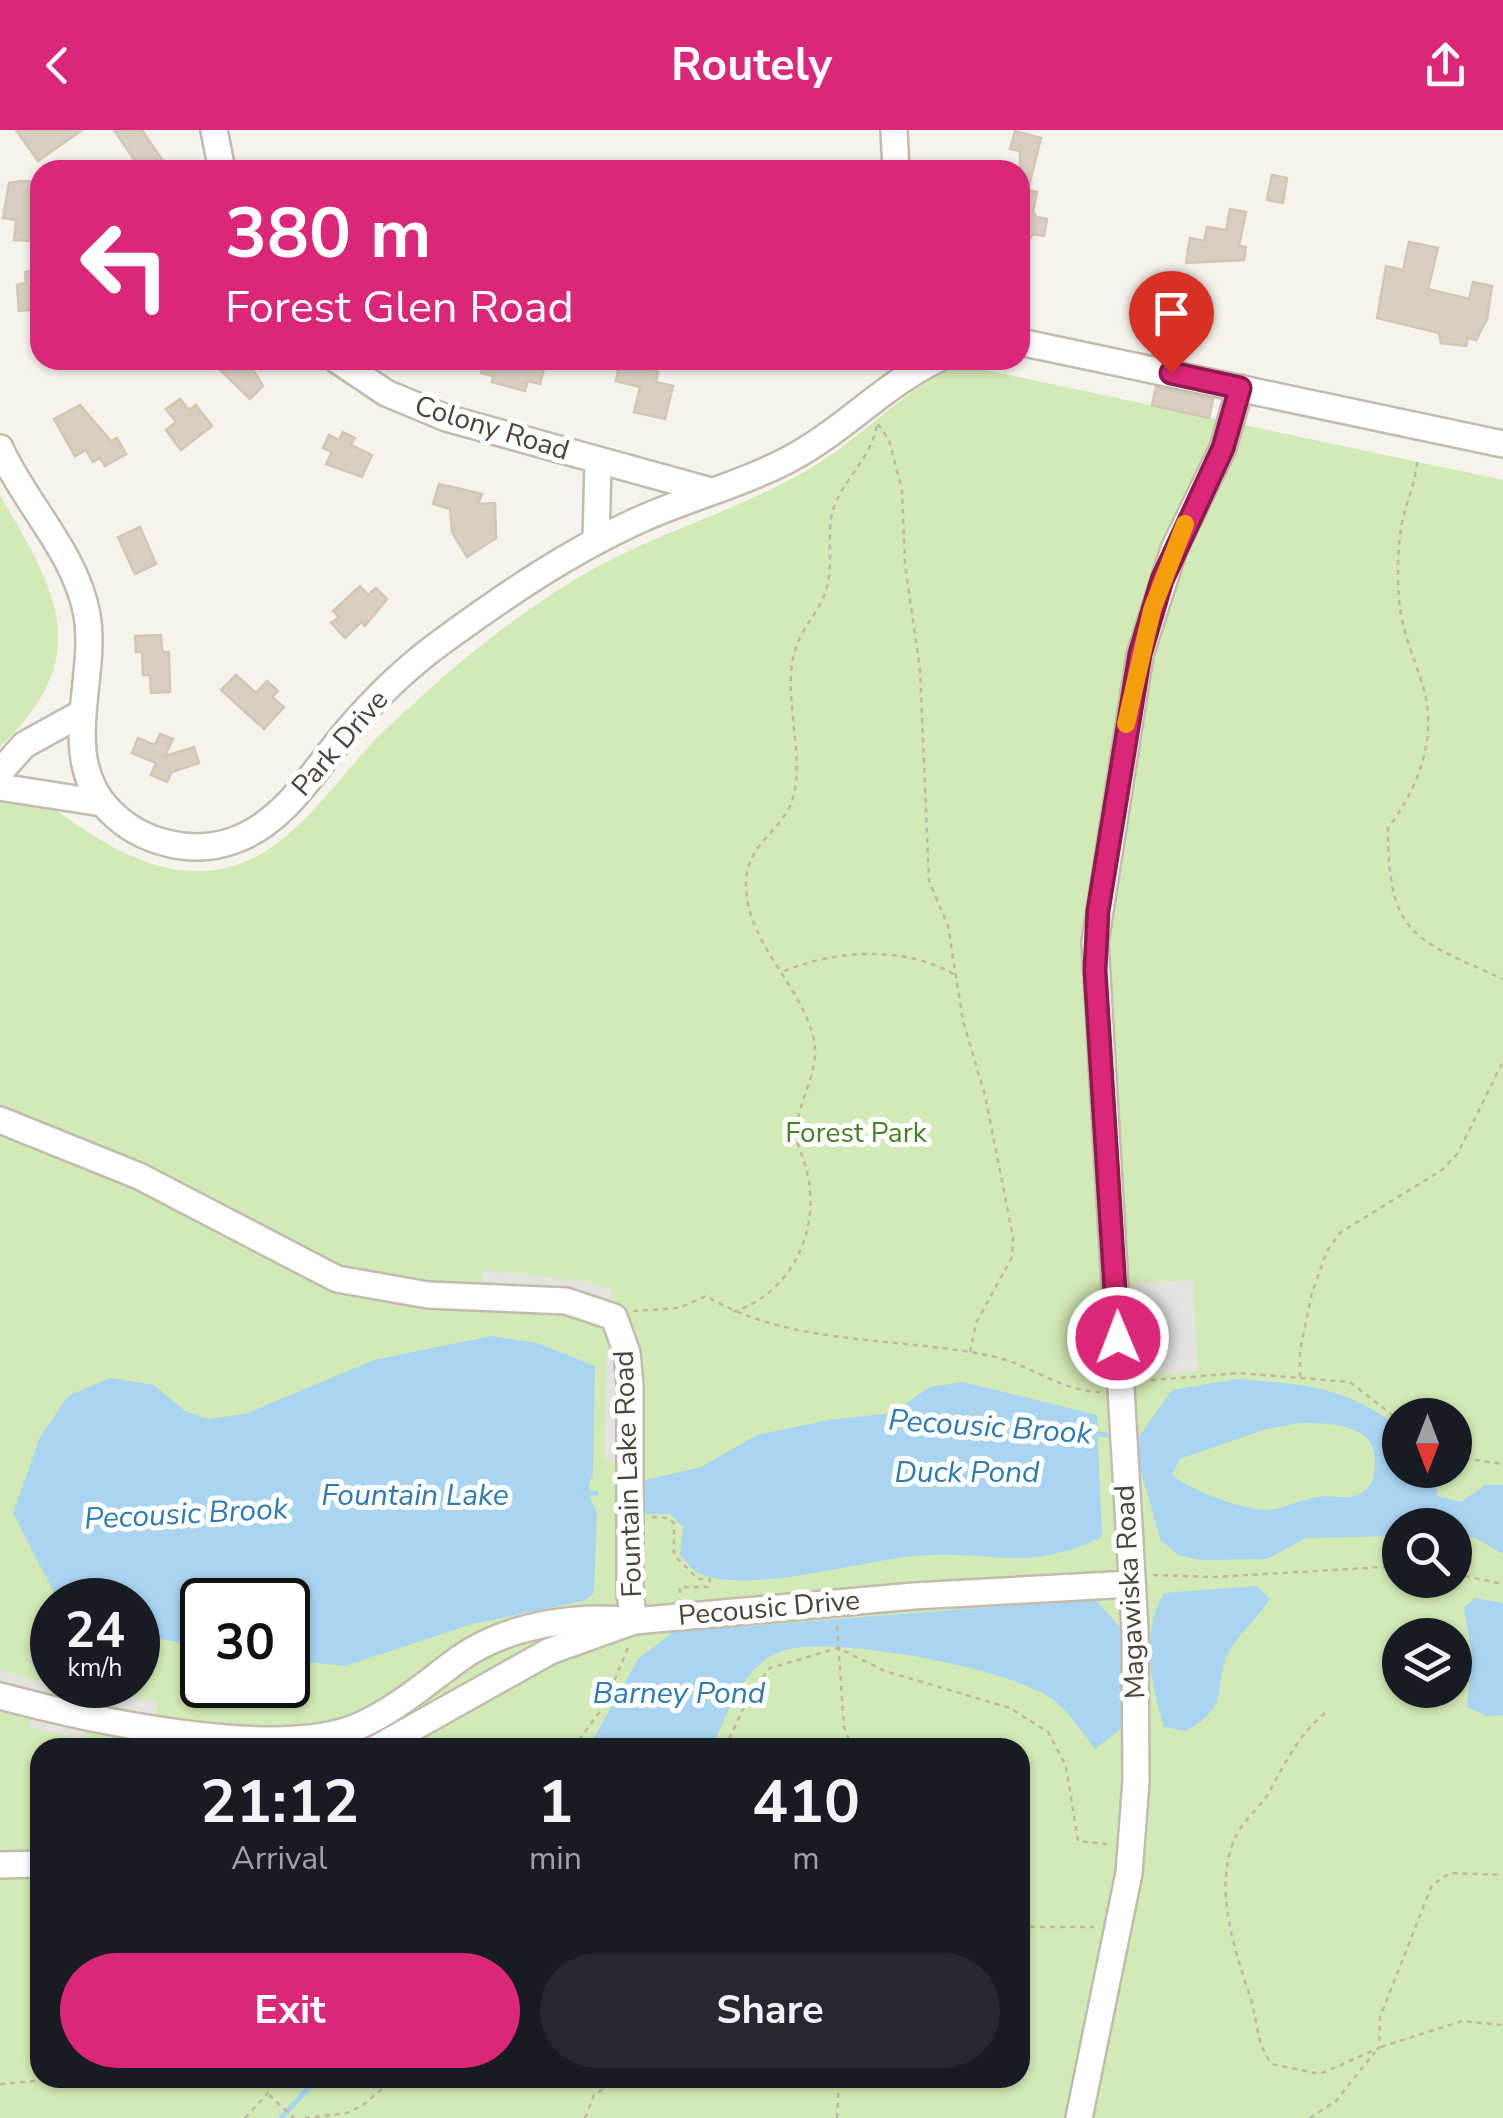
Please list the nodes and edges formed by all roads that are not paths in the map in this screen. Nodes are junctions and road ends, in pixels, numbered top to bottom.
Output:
1 (215, 130) edge
2 (894, 130) edge
3 (220, 160) edge
4 (896, 160) edge
5 (1030, 344) edge
6 (352, 370) edge
7 (898, 370) edge
8 (1240, 388) junction
9 (1503, 444) edge
10 (0, 448) edge
11 (598, 461) junction
12 (711, 491) junction
13 (596, 541) junction
14 (82, 713) junction
15 (0, 772) edge
16 (0, 787) edge
17 (102, 803) junction
18 (0, 1120) edge
19 (1131, 1584) junction
20 (630, 1622) junction
21 (0, 1696) edge
22 (225, 1738) edge
23 (301, 1738) edge
24 (395, 1738) edge
25 (0, 1864) edge
26 (30, 1864) edge
27 (1079, 2118) edge

1 - 3 street
2 - 4 street
5 - 8 street
6 - 11 street, Colony Road
7 - 12 street, Park Drive
8 - 9 street
8 - 19 street, Magawiska Road
10 - 14 street
11 - 12 street, Colony Road
11 - 13 street, Colony Road
12 - 13 street, Park Drive
13 - 17 street, Park Drive
14 - 15 street
14 - 17 street
16 - 17 street
18 - 20 street, Fountain Lake Road
19 - 20 street, Pecousic Drive
19 - 27 street, Magawiska Road
20 - 23 street, Fountain Lake Road
20 - 24 street, Pecousic Drive
21 - 22 street, Fountain Lake Road
25 - 26 street

